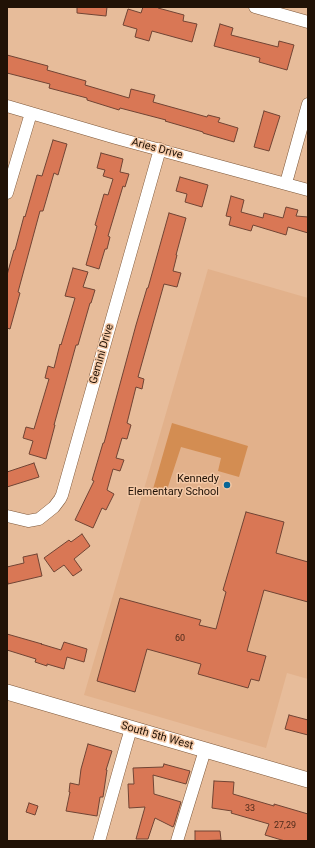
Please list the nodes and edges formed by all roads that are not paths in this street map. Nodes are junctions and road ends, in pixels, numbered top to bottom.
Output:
1 (255, 7) edge
2 (308, 22) edge
3 (308, 104) edge
4 (7, 106) edge
5 (31, 113) junction
6 (160, 149) junction
7 (286, 183) junction
8 (308, 190) edge
9 (7, 193) edge
10 (7, 516) edge
11 (7, 692) edge
12 (132, 729) junction
13 (205, 750) junction
14 (308, 780) edge
15 (99, 841) edge
16 (177, 841) edge

1 - 2 street
3 - 7 street
4 - 5 street, Aries Drive
5 - 6 street, Aries Drive
5 - 9 street
6 - 7 street, Aries Drive
6 - 10 street, Gemini Drive
7 - 8 street, Aries Drive
11 - 12 street, South 5th West
12 - 13 street, South 5th West
12 - 15 street
13 - 14 street, South 5th West
13 - 16 street

